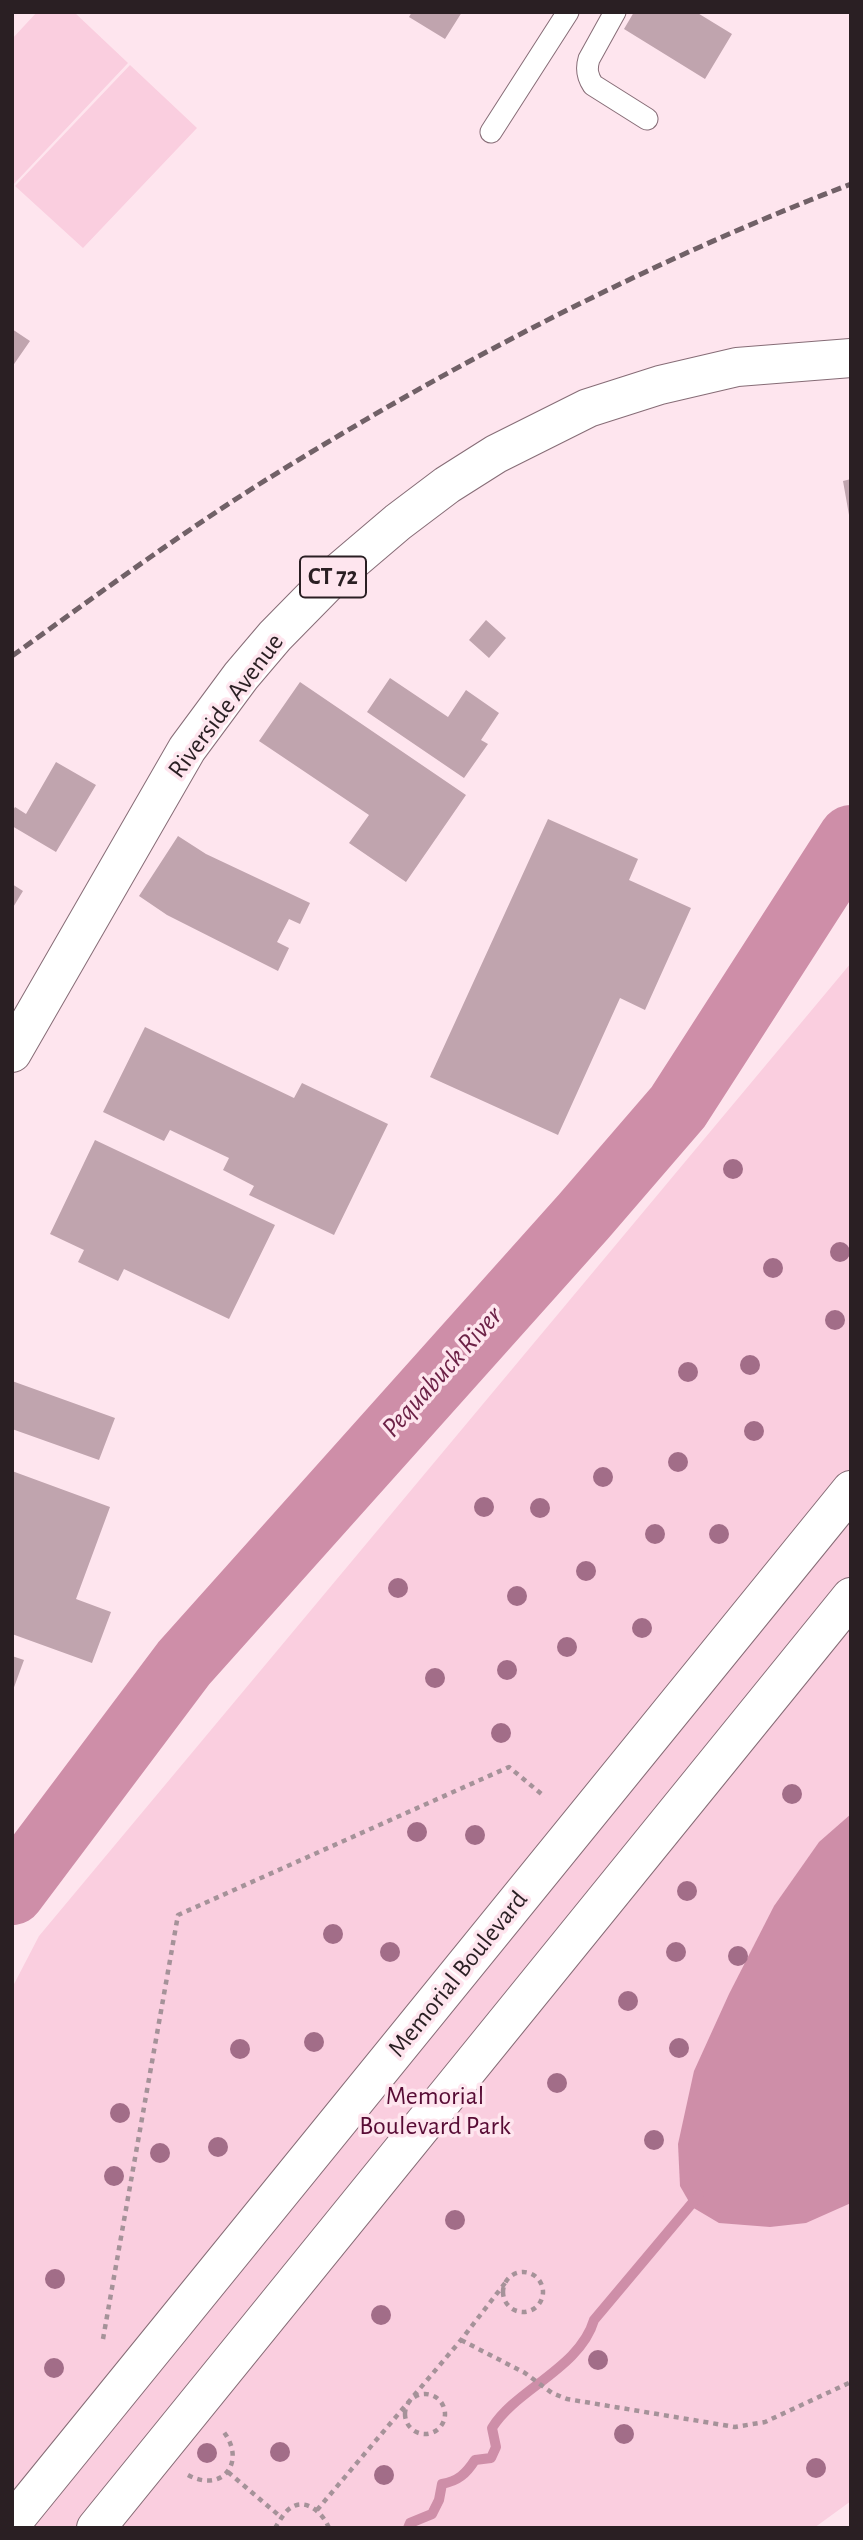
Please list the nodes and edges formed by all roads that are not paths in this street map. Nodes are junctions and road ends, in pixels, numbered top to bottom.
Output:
1 (568, 12) edge
2 (615, 12) edge
3 (647, 119) dead end
4 (491, 132) dead end
5 (851, 358) edge
6 (12, 1053) edge
7 (851, 1490) edge
8 (851, 1597) edge
9 (12, 2523) edge
10 (96, 2528) edge

1 - 4 lane
2 - 3 lane
5 - 6 main road, Riverside Avenue / CT 72
7 - 9 main road, Memorial Boulevard
8 - 10 main road

